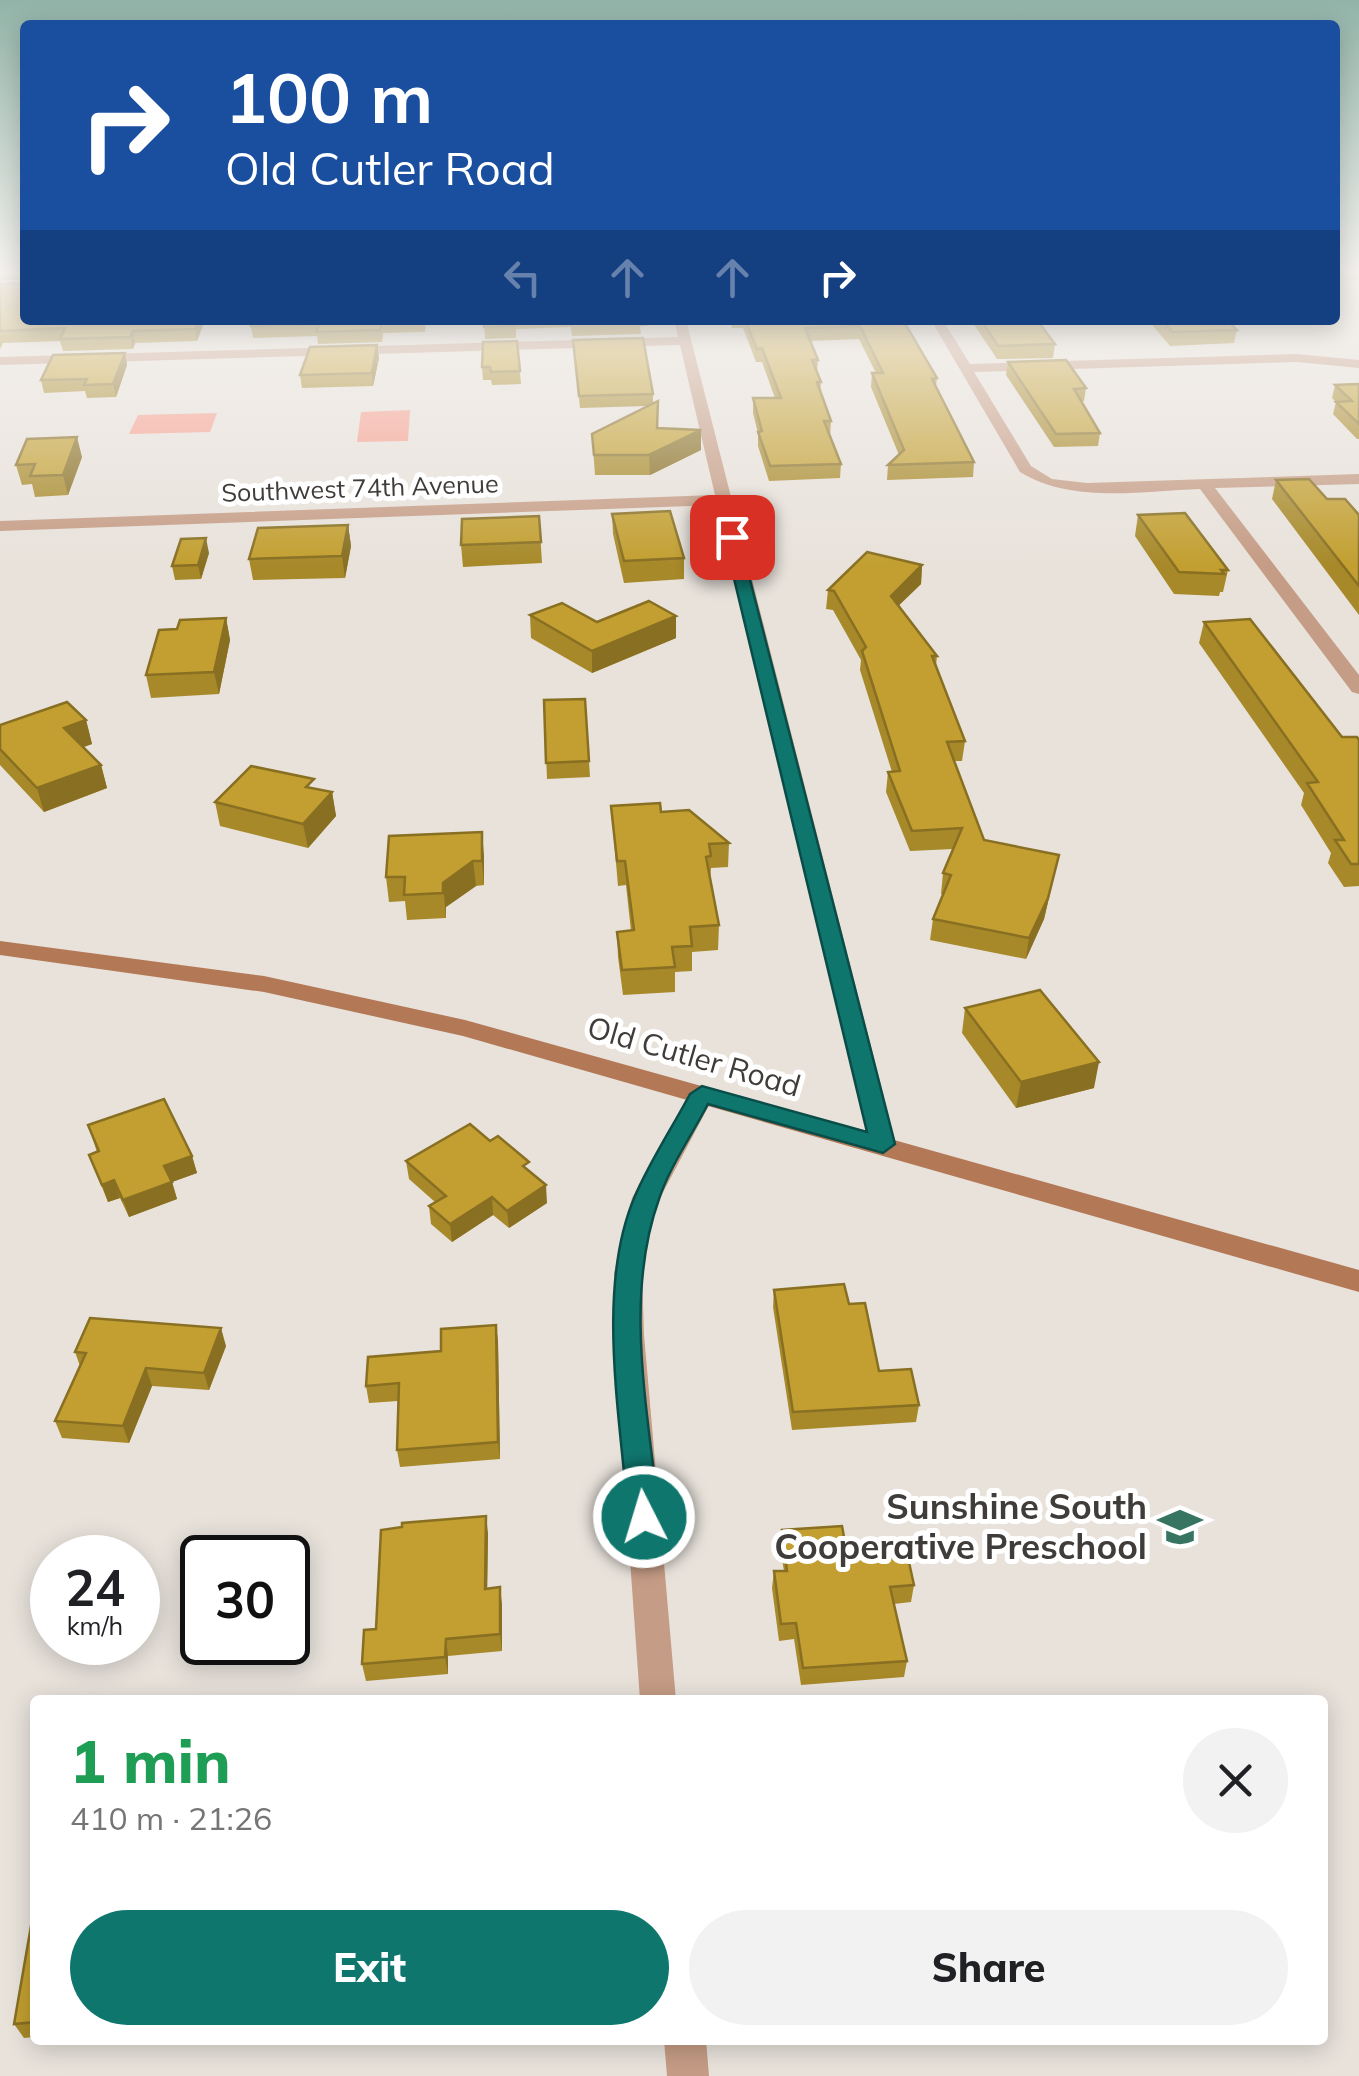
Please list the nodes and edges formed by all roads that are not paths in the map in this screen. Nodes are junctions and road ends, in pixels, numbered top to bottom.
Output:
1 (692, 371) edge
2 (966, 371) edge
3 (1359, 479) edge
4 (1204, 484) junction
5 (722, 500) junction
6 (0, 526) edge
7 (1359, 688) edge
8 (0, 948) edge
9 (702, 1094) junction
10 (883, 1144) junction
11 (1359, 1281) edge
12 (658, 1695) edge
13 (685, 2045) edge
14 (688, 2076) edge

1 - 5 street
2 - 4 street
3 - 4 street
4 - 7 street
5 - 6 street, Southwest 74th Avenue
5 - 10 street
8 - 9 main road, Old Cutler Road
9 - 10 main road, Old Cutler Road
9 - 12 street
10 - 11 main road, Old Cutler Road
13 - 14 street

